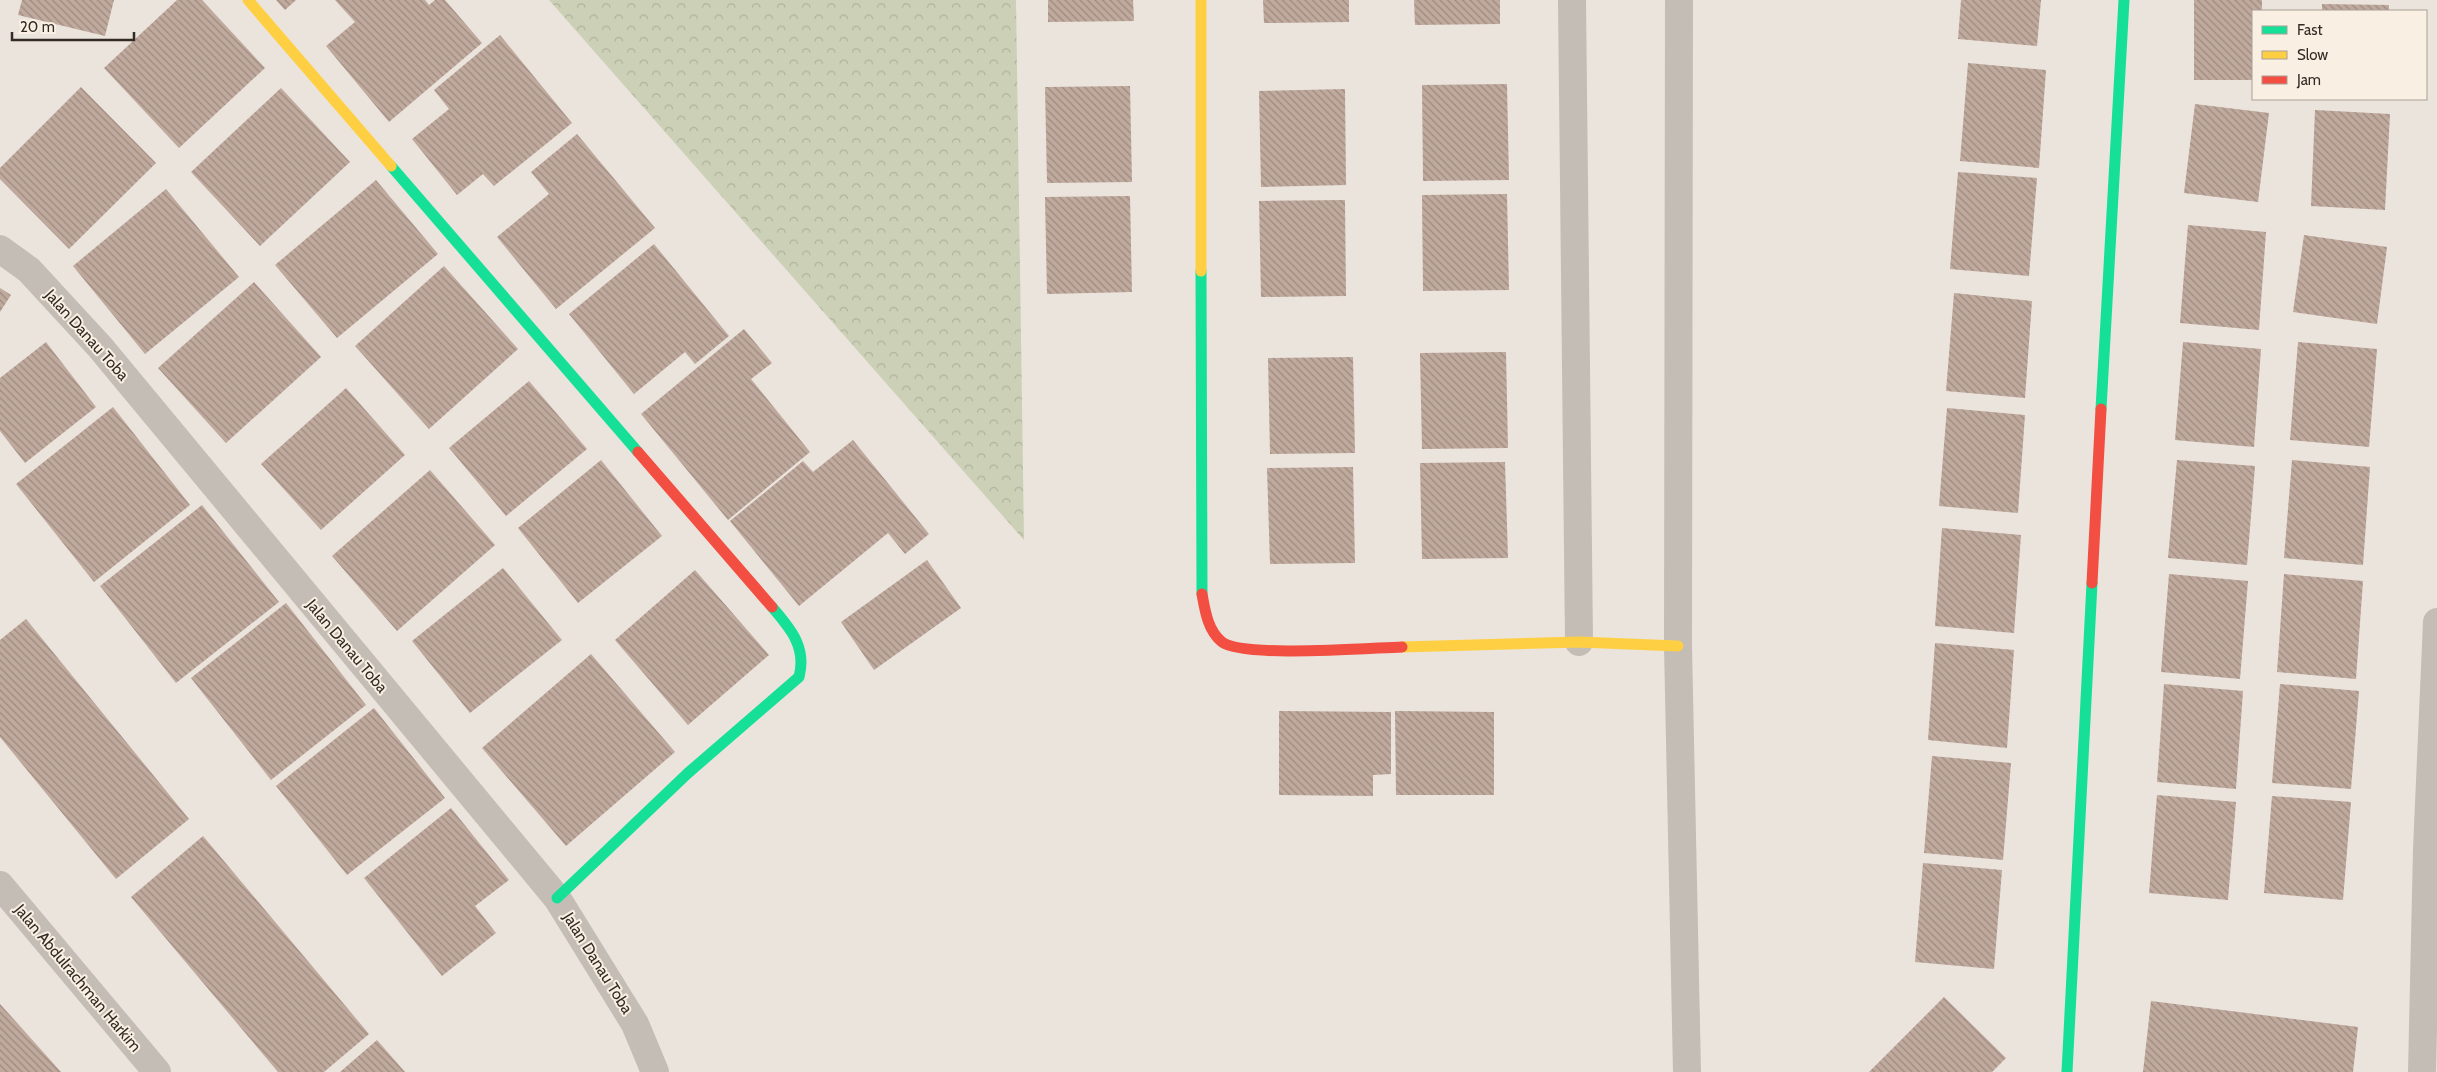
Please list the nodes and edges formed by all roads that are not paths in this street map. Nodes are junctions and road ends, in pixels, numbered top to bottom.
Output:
1 (248, 0) edge
2 (1201, 0) edge
3 (1572, 0) edge
4 (1679, 0) edge
5 (2124, 0) edge
6 (0, 249) edge
7 (2437, 622) edge
8 (1579, 642) junction
9 (1678, 646) junction
10 (2432, 849) edge
11 (0, 885) edge
12 (557, 898) junction
13 (156, 1072) edge
14 (655, 1072) edge
15 (1687, 1072) edge
16 (2067, 1072) edge
17 (2422, 1072) edge

1 - 12 street
2 - 8 street
3 - 8 street
4 - 9 street
5 - 16 street
6 - 12 street, Jalan Danau Toba
7 - 10 street
8 - 9 street
9 - 15 street
10 - 17 street
11 - 13 street, Jalan Abdulrachman Harkim
12 - 14 street, Jalan Danau Toba

